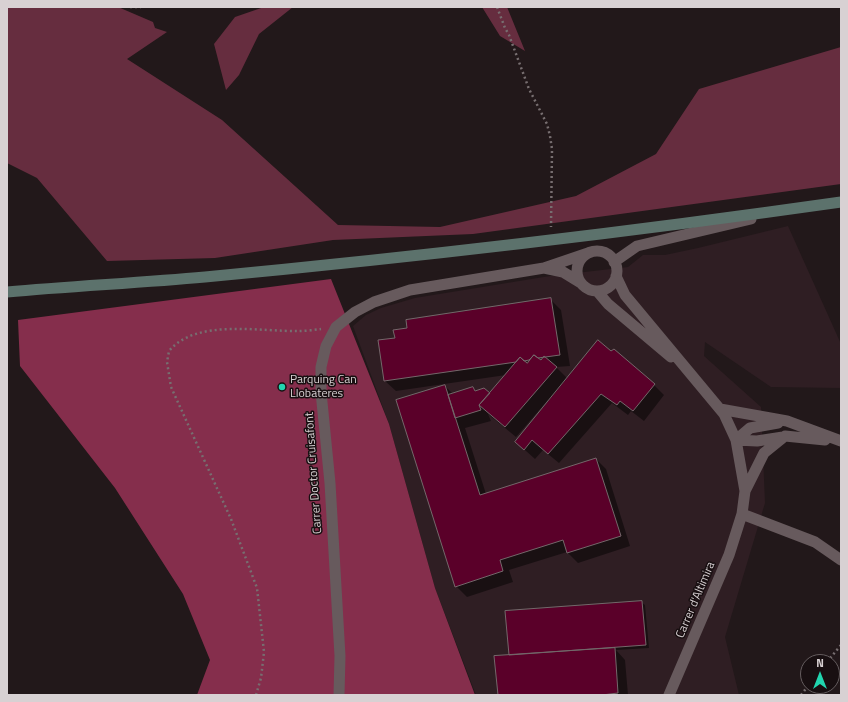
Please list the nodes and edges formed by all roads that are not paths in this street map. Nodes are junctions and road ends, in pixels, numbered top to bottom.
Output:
1 (841, 202) edge
2 (796, 208) junction
3 (591, 252) junction
4 (614, 262) junction
5 (544, 268) junction
6 (616, 276) junction
7 (581, 284) junction
8 (597, 291) junction
9 (7, 292) edge
10 (695, 377) junction
11 (720, 409) junction
12 (787, 422) junction
13 (785, 436) junction
14 (736, 440) junction
15 (841, 442) edge
16 (745, 491) junction
17 (742, 514) junction
18 (841, 560) edge
19 (339, 695) edge
20 (669, 695) edge

1 - 2 main road
2 - 4 street
2 - 9 main road
3 - 4 street
3 - 5 street, Carrer Doctor Cruisafont
3 - 7 street
4 - 6 street
5 - 7 street, Carrer Doctor Cruisafont
5 - 19 street, Carrer Doctor Cruisafont
6 - 8 street
6 - 10 street, Carrer d'Altimira
7 - 8 street
8 - 10 street, Carrer d'Altimira
10 - 11 street, Carrer d'Altimira
11 - 12 street
11 - 14 street, Carrer d'Altimira
12 - 14 street
12 - 15 street
13 - 14 street
13 - 15 street
13 - 16 street
14 - 16 street, Carrer d'Altimira
16 - 17 street, Carrer d'Altimira
17 - 18 street
17 - 20 street, Carrer d'Altimira

